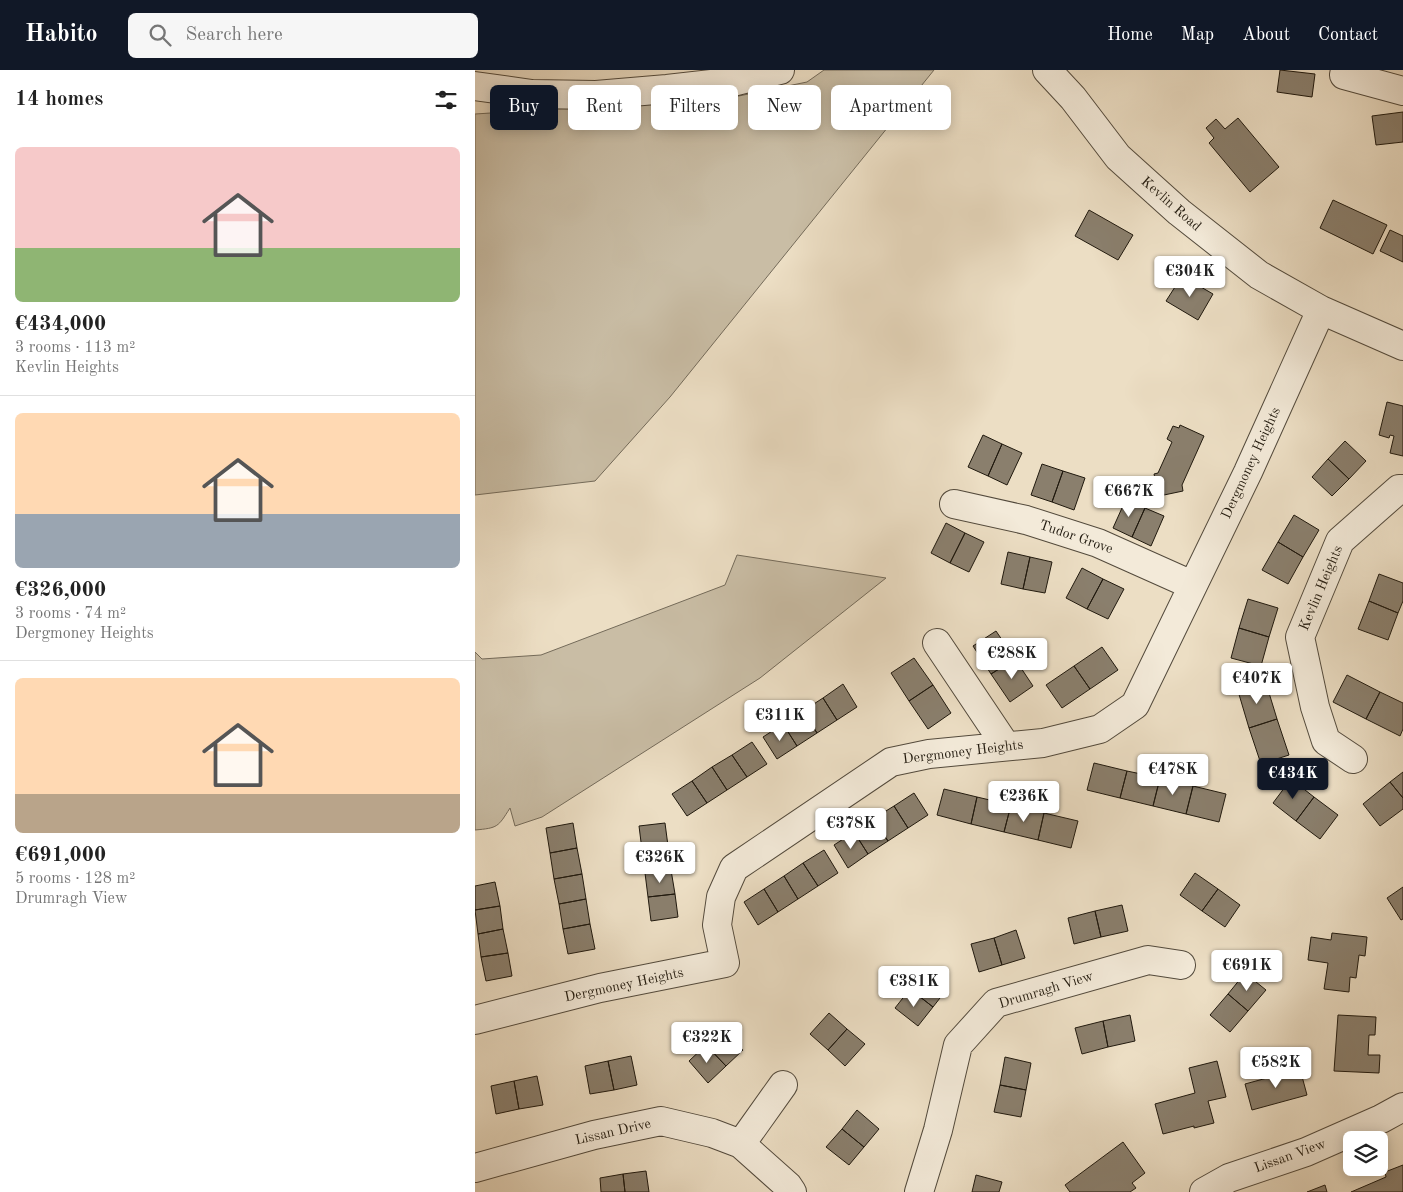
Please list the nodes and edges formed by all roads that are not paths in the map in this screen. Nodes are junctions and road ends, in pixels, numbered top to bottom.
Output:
1 (779, 70) edge
2 (1047, 70) edge
3 (1345, 70) edge
4 (726, 76) edge
5 (475, 86) edge
6 (1403, 91) edge
7 (1321, 310) junction
8 (1403, 346) edge
9 (1403, 489) edge
10 (954, 504) dead end
11 (1192, 585) junction
12 (937, 643) dead end
13 (1006, 746) junction
14 (1353, 758) dead end
15 (1181, 964) dead end
16 (475, 1020) edge
17 (783, 1085) dead end
18 (1403, 1107) edge
19 (741, 1144) junction
20 (475, 1168) edge
21 (792, 1192) edge
22 (919, 1192) edge
23 (1204, 1192) edge

1 - 4 street
2 - 7 street, Kevlin Road
3 - 6 street
4 - 5 street
7 - 8 street, Kevlin Road
7 - 11 street, Dergmoney Heights
9 - 14 street, Kevlin Heights
10 - 11 street, Tudor Grove
11 - 13 street, Dergmoney Heights
12 - 13 street
13 - 16 street, Dergmoney Heights
15 - 22 street, Drumragh View
17 - 19 street
18 - 23 street, Lissan View
19 - 20 street, Lissan Drive
19 - 21 street, Lissan Drive

